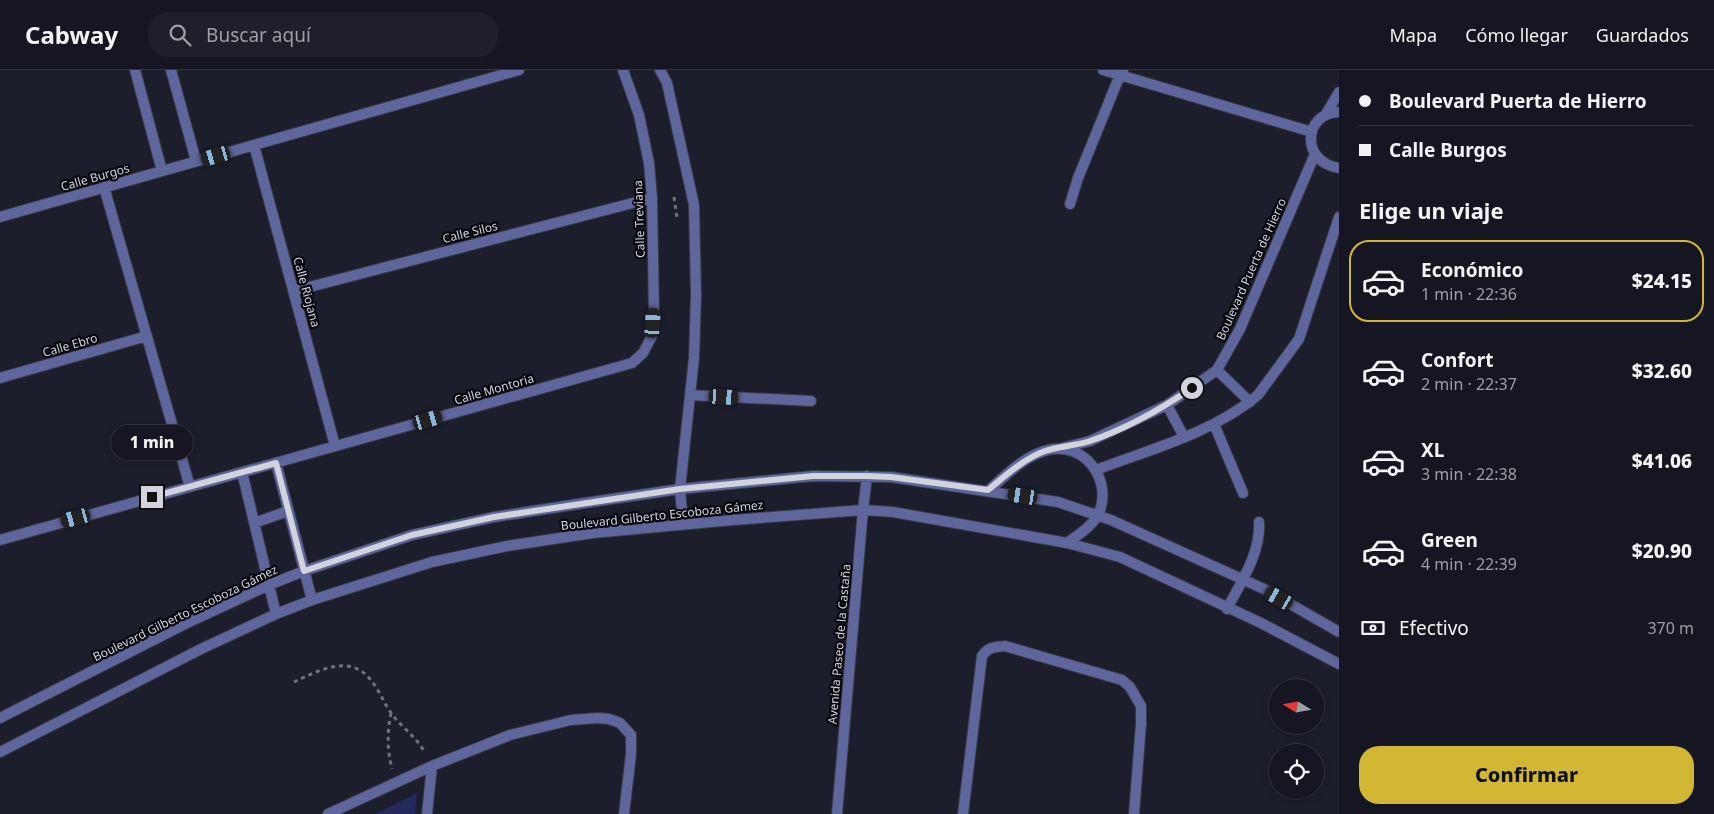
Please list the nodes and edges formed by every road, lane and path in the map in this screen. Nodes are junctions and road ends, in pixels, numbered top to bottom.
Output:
1 (135, 70) edge
2 (171, 70) edge
3 (519, 70) edge
4 (623, 70) edge
5 (660, 70) edge
6 (1102, 70) edge
7 (1122, 72) edge
8 (1339, 92) edge
9 (1339, 112) edge
10 (1326, 114) junction
11 (1312, 132) junction
12 (254, 145) junction
13 (1315, 154) junction
14 (196, 161) junction
15 (1339, 168) edge
16 (162, 171) junction
17 (104, 188) junction
18 (674, 196) dead end
19 (652, 198) junction
20 (1070, 204) dead end
21 (0, 217) edge
22 (1339, 217) edge
23 (677, 222) dead end
24 (294, 290) junction
25 (147, 336) junction
26 (632, 363) joint
27 (1217, 370) junction
28 (0, 378) edge
29 (690, 395) junction
30 (811, 401) dead end
31 (1250, 402) junction
32 (1167, 405) junction
33 (1214, 424) junction
34 (1184, 437) junction
35 (335, 446) junction
36 (1062, 448) junction
37 (276, 463) junction
38 (1096, 470) junction
39 (242, 472) junction
40 (867, 476) junction
41 (190, 487) junction
42 (680, 489) junction
43 (988, 490) junction
44 (1243, 493) dead end
45 (862, 510) junction
46 (288, 511) junction
47 (1098, 515) junction
48 (1260, 522) dead end
49 (254, 523) junction
50 (684, 524) junction
51 (0, 540) edge
52 (1067, 543) junction
53 (304, 571) junction
54 (1242, 580) junction
55 (269, 585) junction
56 (312, 600) junction
57 (1227, 609) junction
58 (276, 614) junction
59 (1339, 632) edge
60 (1339, 664) edge
61 (294, 682) dead end
62 (391, 713) junction
63 (0, 718) edge
64 (0, 752) edge
65 (432, 766) junction
66 (396, 782) junction
67 (328, 814) edge
68 (427, 814) edge
69 (624, 814) edge
70 (837, 814) edge
71 (963, 814) edge
72 (1134, 814) edge

1 - 16 street
2 - 14 street
3 - 12 street
4 - 19 street, Calle Treviana
5 - 29 street
6 - 7 street
7 - 11 street
7 - 20 street
8 - 10 street
9 - 10 street
10 - 11 street
11 - 13 street
12 - 14 street
12 - 24 street, Calle Riojana
13 - 15 street
13 - 27 street, Boulevard Puerta de Hierro
14 - 16 street, Calle Burgos
16 - 17 street, Calle Burgos
17 - 21 street, Calle Burgos
17 - 25 street
18 - 23 path
19 - 24 street, Calle Silos
19 - 26 street, Calle Treviana
22 - 31 street
24 - 35 street, Calle Riojana
25 - 28 street, Calle Ebro
25 - 41 street
26 - 35 street, Calle Montoria
27 - 31 street
27 - 32 street, Boulevard Puerta de Hierro
29 - 30 street
29 - 42 street
31 - 33 street
32 - 34 street
32 - 36 street, Boulevard Puerta de Hierro
33 - 34 street
33 - 44 street
34 - 38 street
35 - 37 street, Calle Montoria
36 - 38 street
36 - 43 street, Boulevard Puerta de Hierro
37 - 39 street
37 - 46 street
38 - 47 street
39 - 41 street
39 - 49 street
40 - 42 street, Boulevard Gilberto Escoboza Gámez
40 - 43 street, Boulevard Gilberto Escoboza Gámez
40 - 45 street, Avenida Paseo de la Castaña
41 - 51 street
42 - 50 street
42 - 53 street, Boulevard Gilberto Escoboza Gámez
43 - 47 street, Boulevard Gilberto Escoboza Gámez
45 - 50 street, Boulevard Gilberto Escoboza Gámez
45 - 52 street, Boulevard Gilberto Escoboza Gámez
45 - 70 street, Avenida Paseo de la Castaña
46 - 49 street
46 - 53 street
47 - 52 street
47 - 54 street, Boulevard Gilberto Escoboza Gámez
48 - 54 street
49 - 55 street
50 - 56 street, Boulevard Gilberto Escoboza Gámez
52 - 57 street, Boulevard Gilberto Escoboza Gámez
53 - 55 street, Boulevard Gilberto Escoboza Gámez
53 - 56 street
54 - 57 street
54 - 59 street, Boulevard Gilberto Escoboza Gámez
55 - 58 street
55 - 63 street, Boulevard Gilberto Escoboza Gámez
56 - 58 street, Boulevard Gilberto Escoboza Gámez
57 - 60 street, Boulevard Gilberto Escoboza Gámez
58 - 64 street, Boulevard Gilberto Escoboza Gámez
61 - 62 path
62 - 65 path
62 - 66 path
65 - 66 street
65 - 68 street
65 - 69 street
66 - 67 street
71 - 72 street

